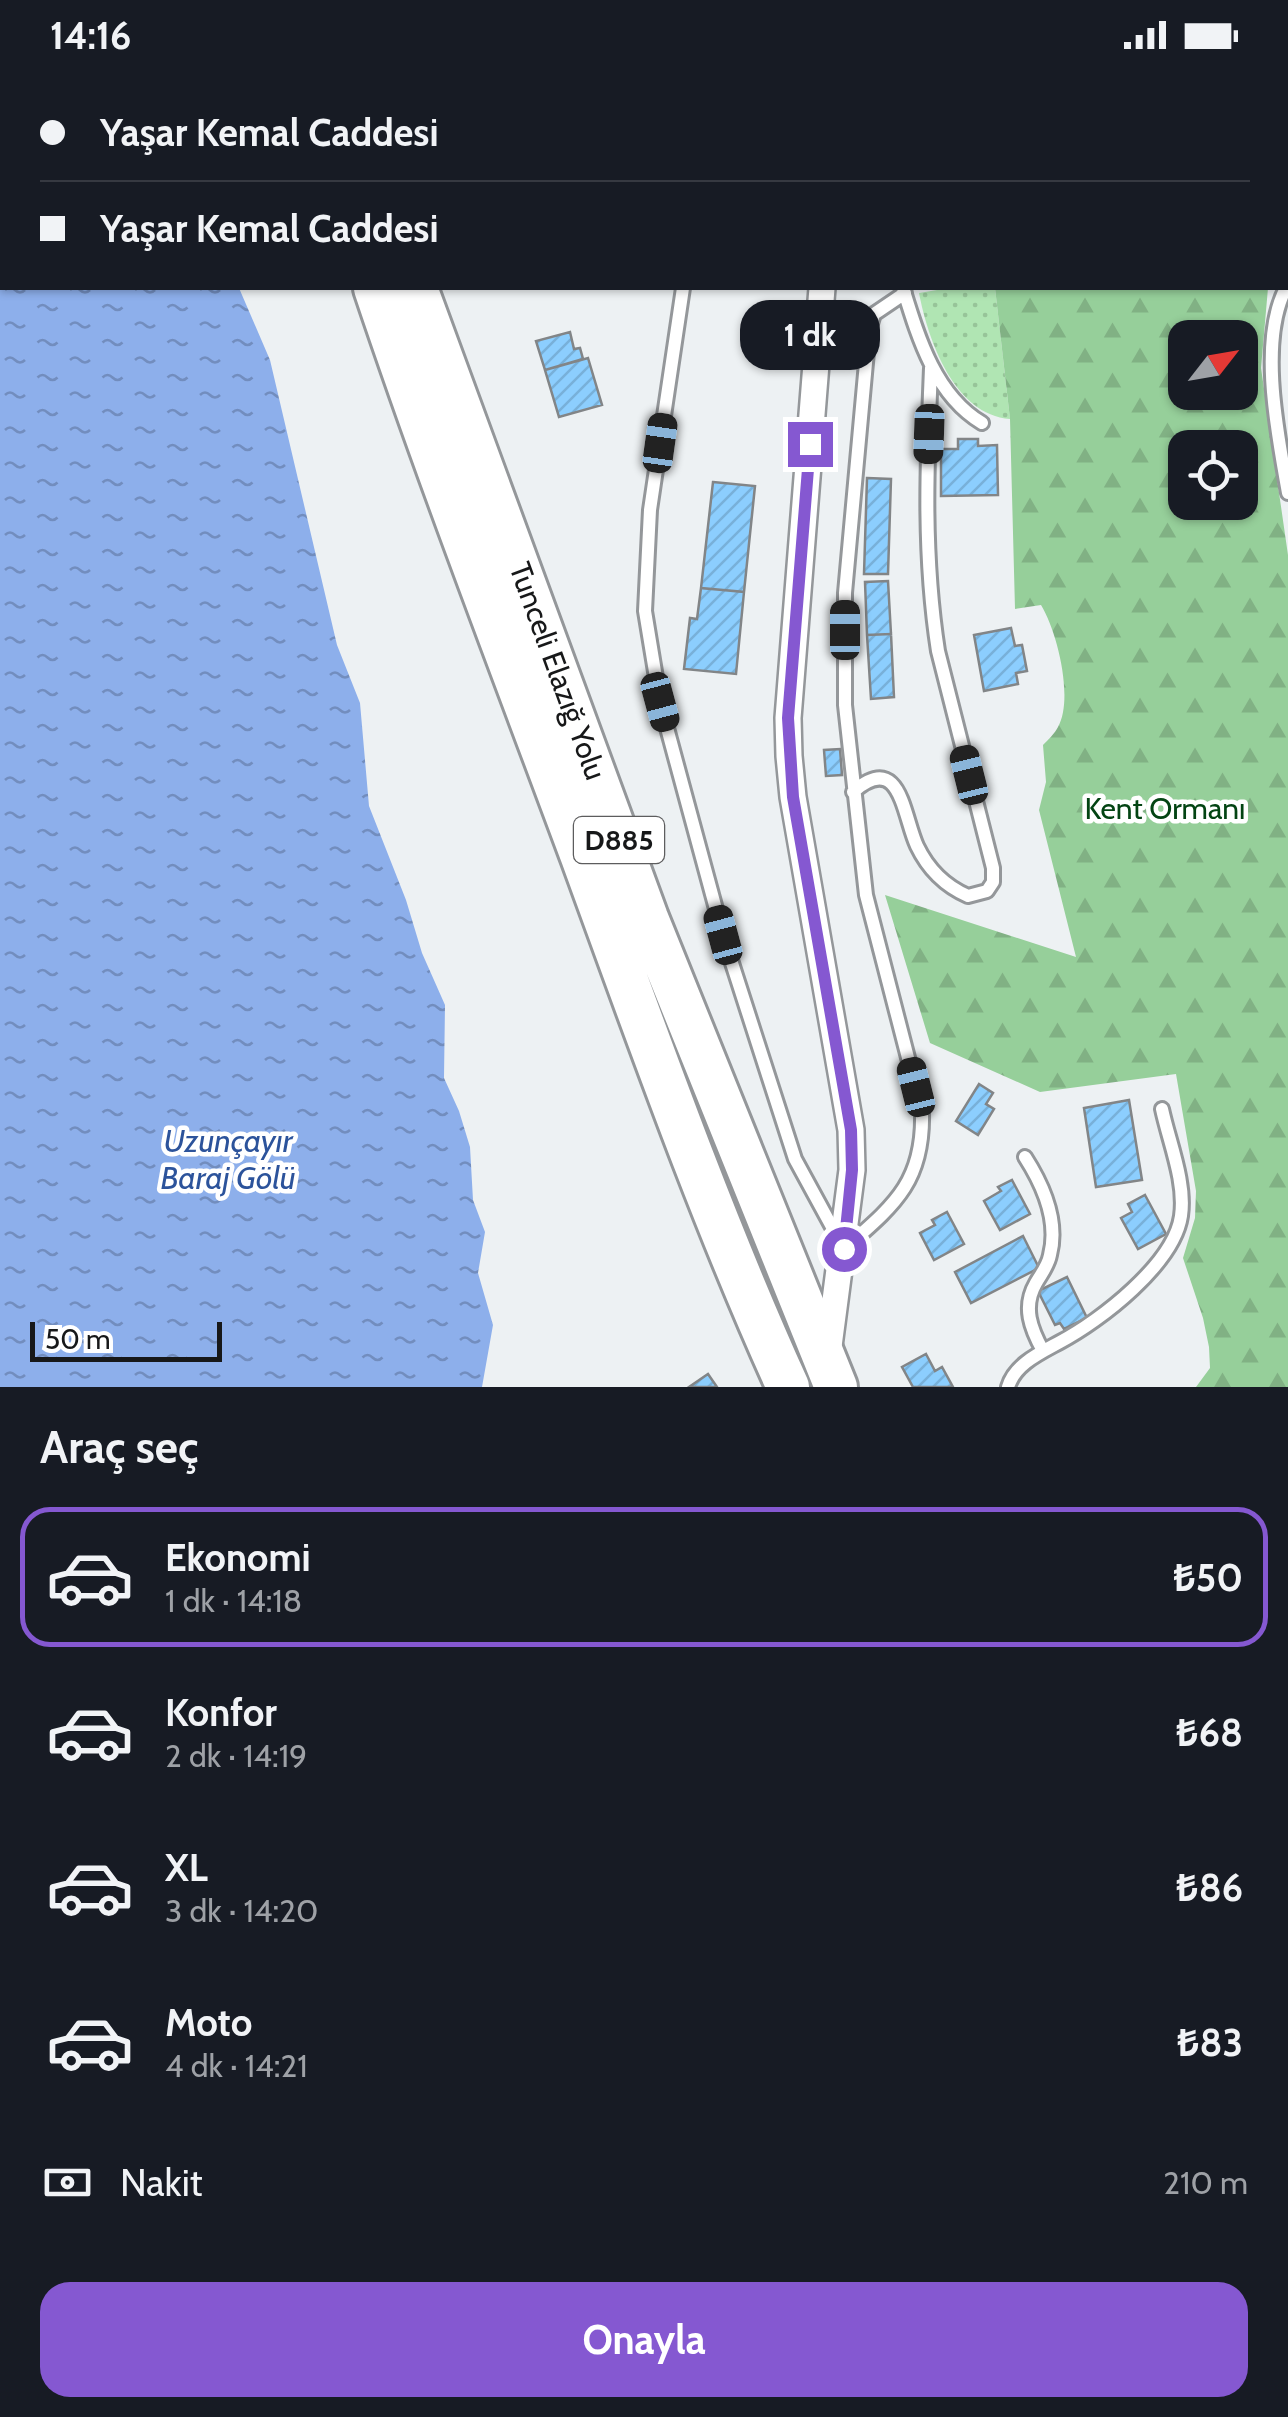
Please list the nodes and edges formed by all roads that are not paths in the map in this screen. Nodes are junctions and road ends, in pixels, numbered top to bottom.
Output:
1 (376, 290) edge
2 (417, 290) edge
3 (683, 290) edge
4 (822, 290) edge
5 (904, 290) edge
6 (1285, 290) edge
7 (931, 368) junction
8 (982, 423) dead end
9 (1288, 493) edge
10 (854, 792) junction
11 (1162, 1109) dead end
12 (1025, 1156) dead end
13 (844, 1249) junction
14 (1043, 1351) junction
15 (828, 1381) edge
16 (788, 1387) edge
17 (1008, 1387) edge

1 - 16 main road, Tunceli Elazığ Yolu / D885
2 - 15 main road, Tunceli Elazığ Yolu / D885
3 - 13 lane
4 - 13 street
5 - 7 lane
5 - 10 lane
6 - 9 lane
7 - 8 lane
7 - 10 lane
10 - 13 lane
11 - 14 lane
12 - 14 lane
13 - 15 street
14 - 17 lane

